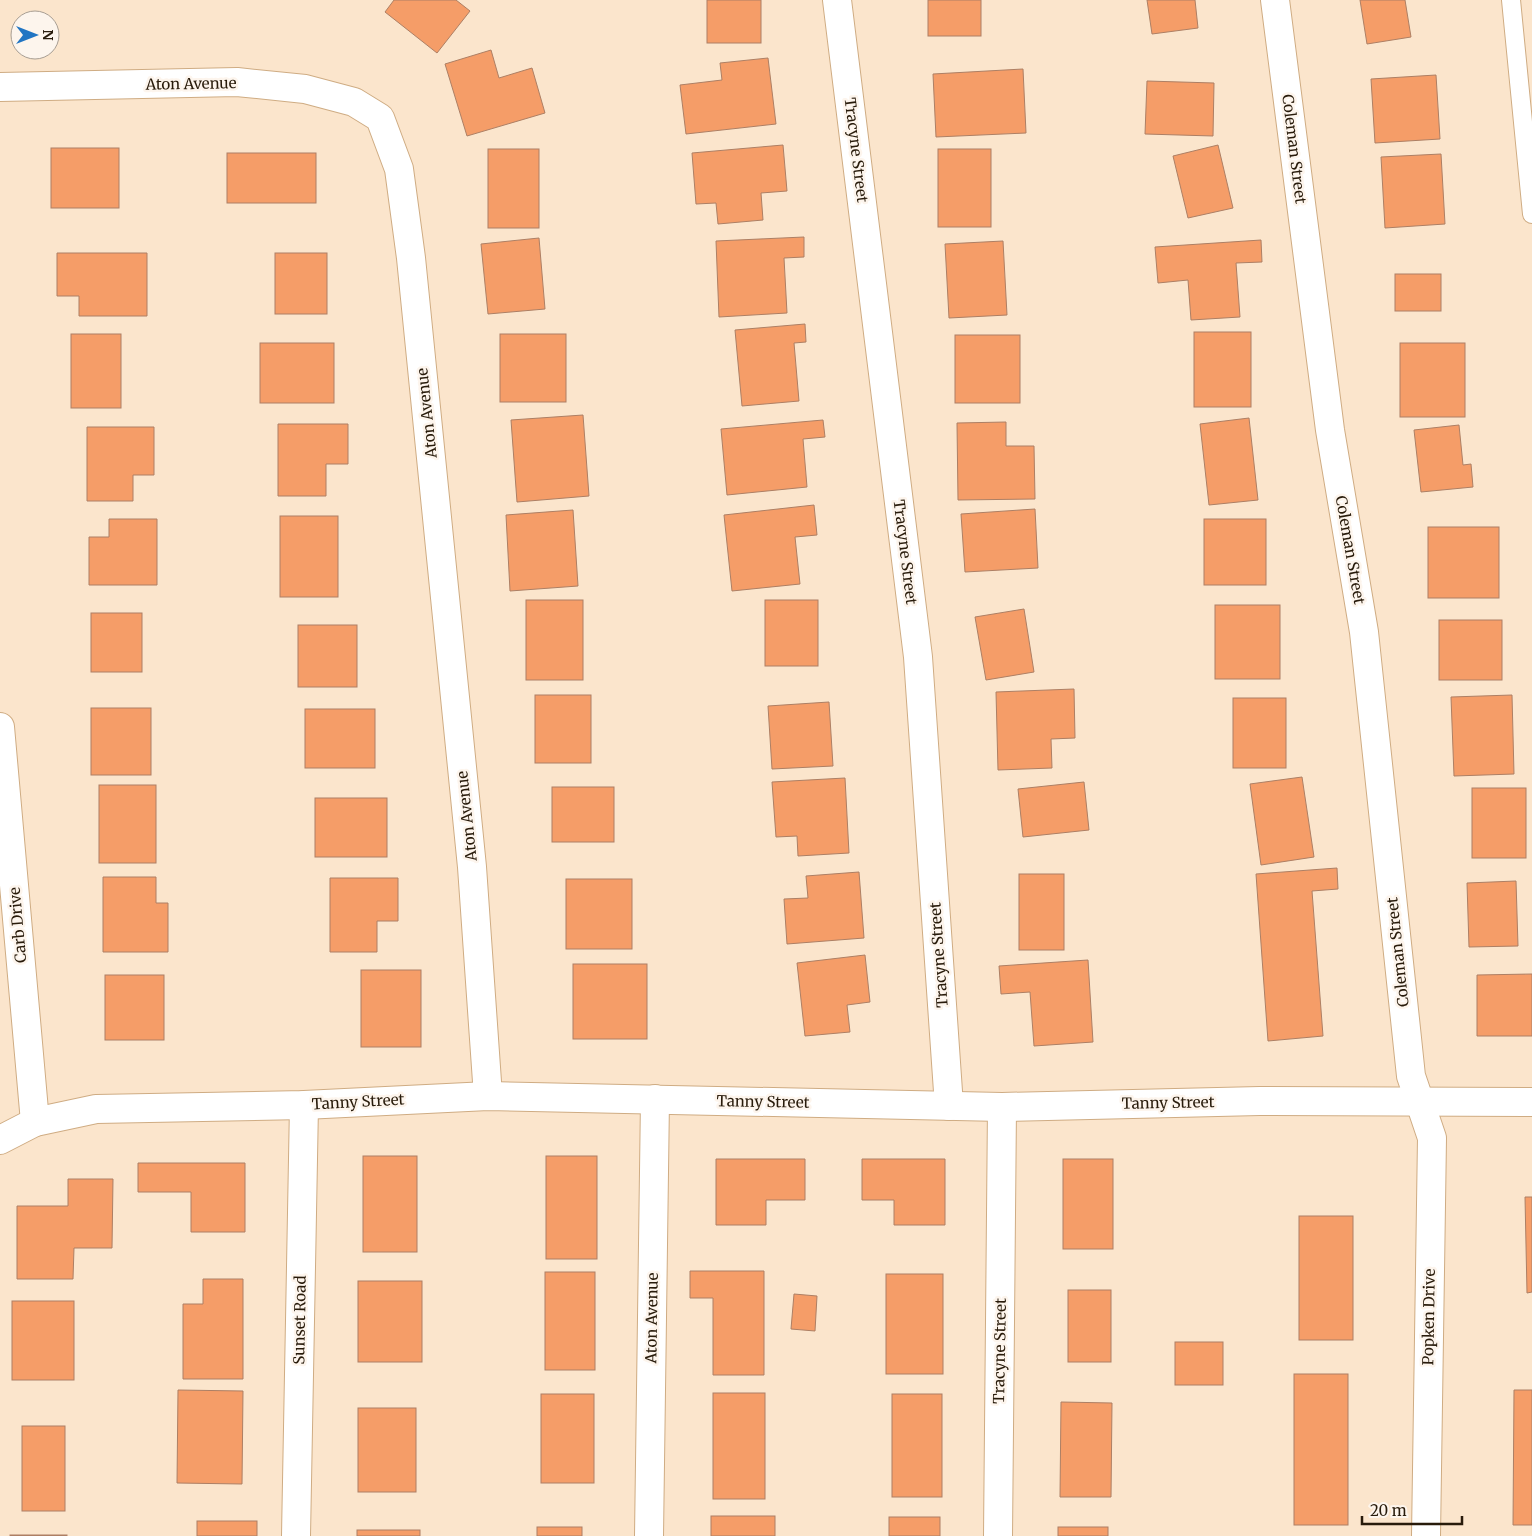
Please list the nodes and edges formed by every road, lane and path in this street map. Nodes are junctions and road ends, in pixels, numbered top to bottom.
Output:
1 (837, 0) edge
2 (1275, 0) edge
3 (1511, 0) edge
4 (0, 88) edge
5 (1532, 214) edge
6 (0, 727) edge
7 (488, 1096) junction
8 (656, 1099) junction
9 (1419, 1101) junction
10 (1532, 1102) edge
11 (304, 1105) junction
12 (949, 1106) junction
13 (1002, 1107) junction
14 (35, 1122) junction
15 (0, 1140) edge
16 (296, 1536) edge
17 (649, 1536) edge
18 (998, 1536) edge
19 (1426, 1536) edge

1 - 12 street, Tracyne Street
2 - 9 street, Coleman Street
3 - 5 lane
4 - 7 street, Aton Avenue
6 - 14 street, Carb Drive
7 - 8 street, Tanny Street
7 - 11 street, Tanny Street
8 - 12 street, Tanny Street
8 - 17 street, Aton Avenue
9 - 10 street, Tanny Street
9 - 13 street, Tanny Street
9 - 19 street, Popken Drive
11 - 14 street, Tanny Street
11 - 16 street, Sunset Road
12 - 13 street, Tanny Street
13 - 18 street, Tracyne Street
14 - 15 street, Tanny Street

